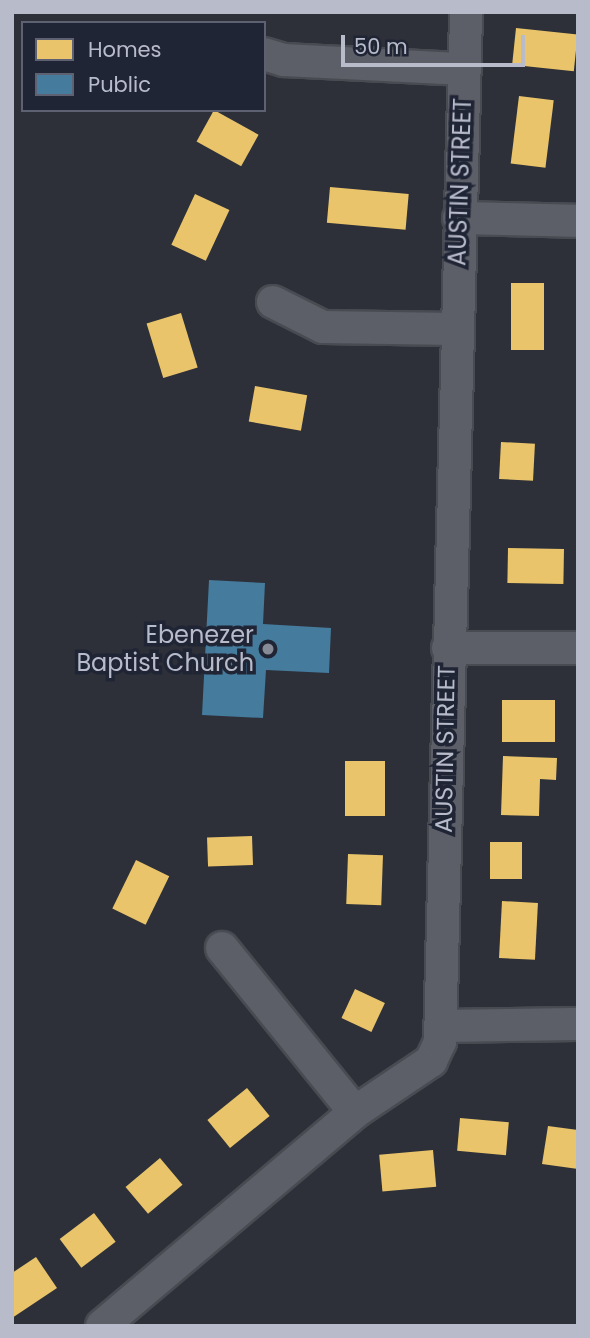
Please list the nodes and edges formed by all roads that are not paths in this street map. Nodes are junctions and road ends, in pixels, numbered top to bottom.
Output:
1 (466, 12) edge
2 (266, 55) edge
3 (464, 69) junction
4 (459, 218) junction
5 (578, 221) edge
6 (273, 302) dead end
7 (455, 329) junction
8 (448, 648) junction
9 (578, 648) edge
10 (222, 948) dead end
11 (578, 1024) edge
12 (440, 1026) junction
13 (355, 1112) junction
14 (102, 1326) edge

1 - 3 street, AUSTIN STREET
2 - 3 street
3 - 4 street, AUSTIN STREET
4 - 5 street
4 - 7 street, AUSTIN STREET
6 - 7 street
7 - 8 street, AUSTIN STREET
8 - 9 street
8 - 12 street, AUSTIN STREET
10 - 13 street
11 - 12 street
12 - 13 street, AUSTIN STREET
13 - 14 street, AUSTIN STREET

